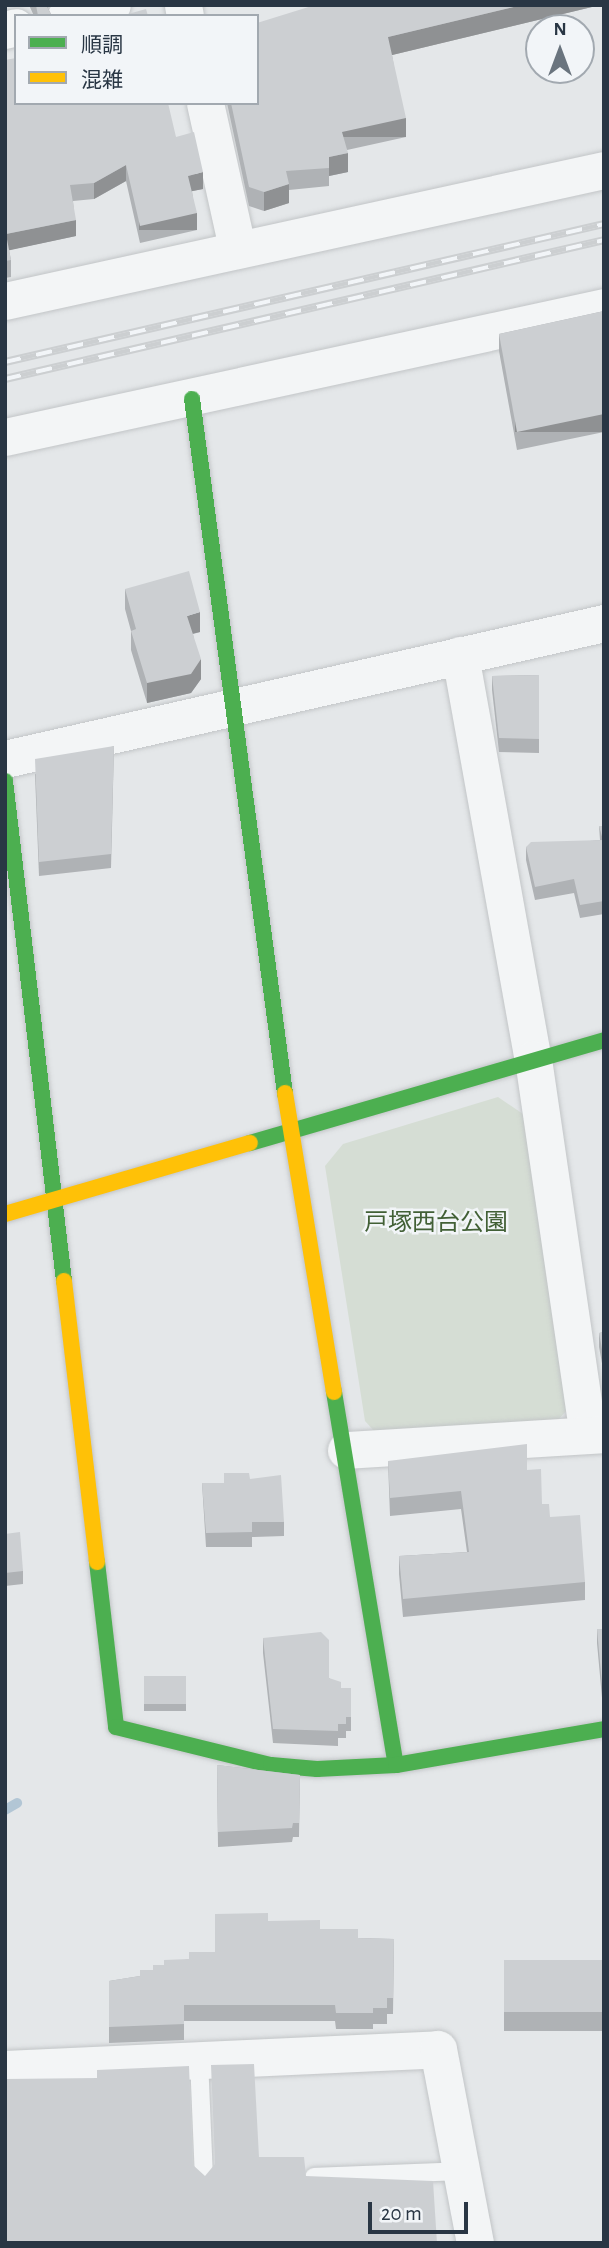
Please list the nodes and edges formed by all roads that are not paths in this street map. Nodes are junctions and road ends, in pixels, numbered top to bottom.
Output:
1 (112, 5) edge
2 (74, 14) edge
3 (205, 105) edge
4 (604, 170) edge
5 (237, 247) junction
6 (5, 301) edge
7 (604, 307) edge
8 (192, 399) junction
9 (5, 437) edge
10 (604, 623) edge
11 (460, 655) junction
12 (231, 705) junction
13 (5, 759) edge
14 (5, 781) edge
15 (604, 1040) edge
16 (533, 1059) junction
17 (290, 1130) junction
18 (54, 1200) junction
19 (5, 1214) edge
20 (596, 1434) edge
21 (346, 1450) junction
22 (604, 1729) edge
23 (396, 1765) junction
24 (198, 2059) junction
25 (5, 2069) edge
26 (464, 2171) junction
27 (314, 2177) edge
28 (204, 2180) edge
29 (475, 2243) edge

1 - 2 street
3 - 5 street
4 - 5 street
5 - 6 street
7 - 8 street
8 - 9 street
8 - 12 street
10 - 11 street
11 - 12 street
11 - 16 street
12 - 13 street
12 - 17 street
14 - 18 street
15 - 16 street
16 - 17 street
16 - 20 street
17 - 18 street
17 - 21 street
18 - 19 street
18 - 23 street
20 - 21 street
21 - 23 street
22 - 23 street
24 - 25 street
24 - 26 street
24 - 28 lane
26 - 27 lane
26 - 29 street

